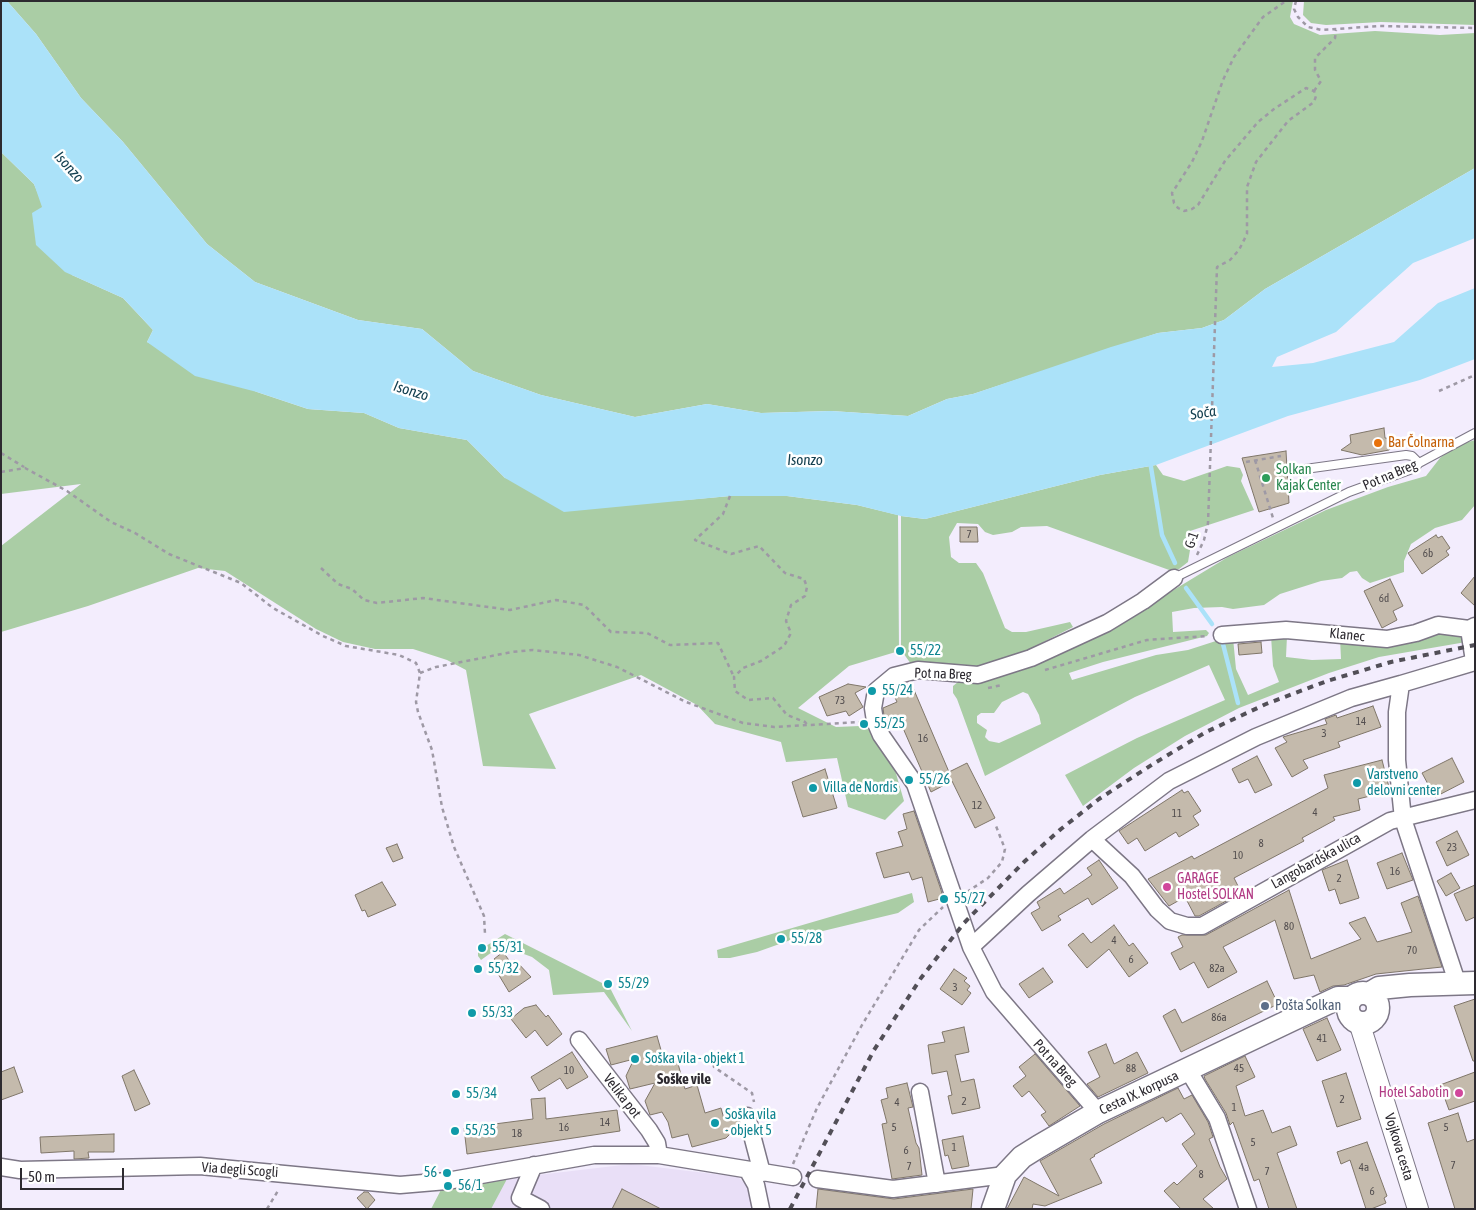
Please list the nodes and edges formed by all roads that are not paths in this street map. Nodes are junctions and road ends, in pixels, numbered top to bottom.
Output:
1 (1475, 433) edge
2 (1419, 463) junction
3 (1298, 470) dead end
4 (1174, 578) joint
5 (1472, 627) edge
6 (1222, 635) road end
7 (1474, 662) edge
8 (1401, 684) junction
9 (1475, 800) edge
10 (1403, 819) junction
11 (1092, 839) junction
12 (971, 947) junction
13 (1466, 984) edge
14 (1363, 1010) junction
15 (579, 1040) dead end
16 (1188, 1070) junction
17 (920, 1092) dead end
18 (1098, 1112) junction
19 (747, 1116) road end
20 (659, 1155) junction
21 (534, 1165) junction
22 (1, 1167) edge
23 (755, 1172) junction
24 (1005, 1176) junction
25 (790, 1177) road end
26 (817, 1179) dead end
27 (937, 1184) junction
28 (517, 1204) edge
29 (540, 1209) edge
30 (761, 1209) edge
31 (993, 1209) edge
32 (1248, 1209) edge
33 (1418, 1209) edge

1 - 2 lane, Pot na Breg
2 - 3 lane
2 - 4 lane, Pot na Breg
4 - 12 street, Pot na Breg
5 - 6 street, Klanec
5 - 7 street, Klanec
7 - 8 street, Klanec
8 - 10 street
8 - 11 street
9 - 10 street
10 - 11 street, Langobardska ulica
10 - 13 street
11 - 12 street
12 - 18 street, Pot na Breg
13 - 14 main road
14 - 16 main road, Cesta IX. korpusa
14 - 33 street, Vojkova cesta
15 - 20 street, Velika pot
16 - 18 main road, Cesta IX. korpusa
16 - 32 street
17 - 27 street
18 - 24 main road, Cesta IX. korpusa
19 - 23 street
20 - 21 street
20 - 23 street
21 - 22 street, Via degli Scogli
21 - 28 street
23 - 25 street
23 - 30 street
24 - 27 street
24 - 31 main road, Cesta IX. korpusa
26 - 27 street
28 - 29 street

